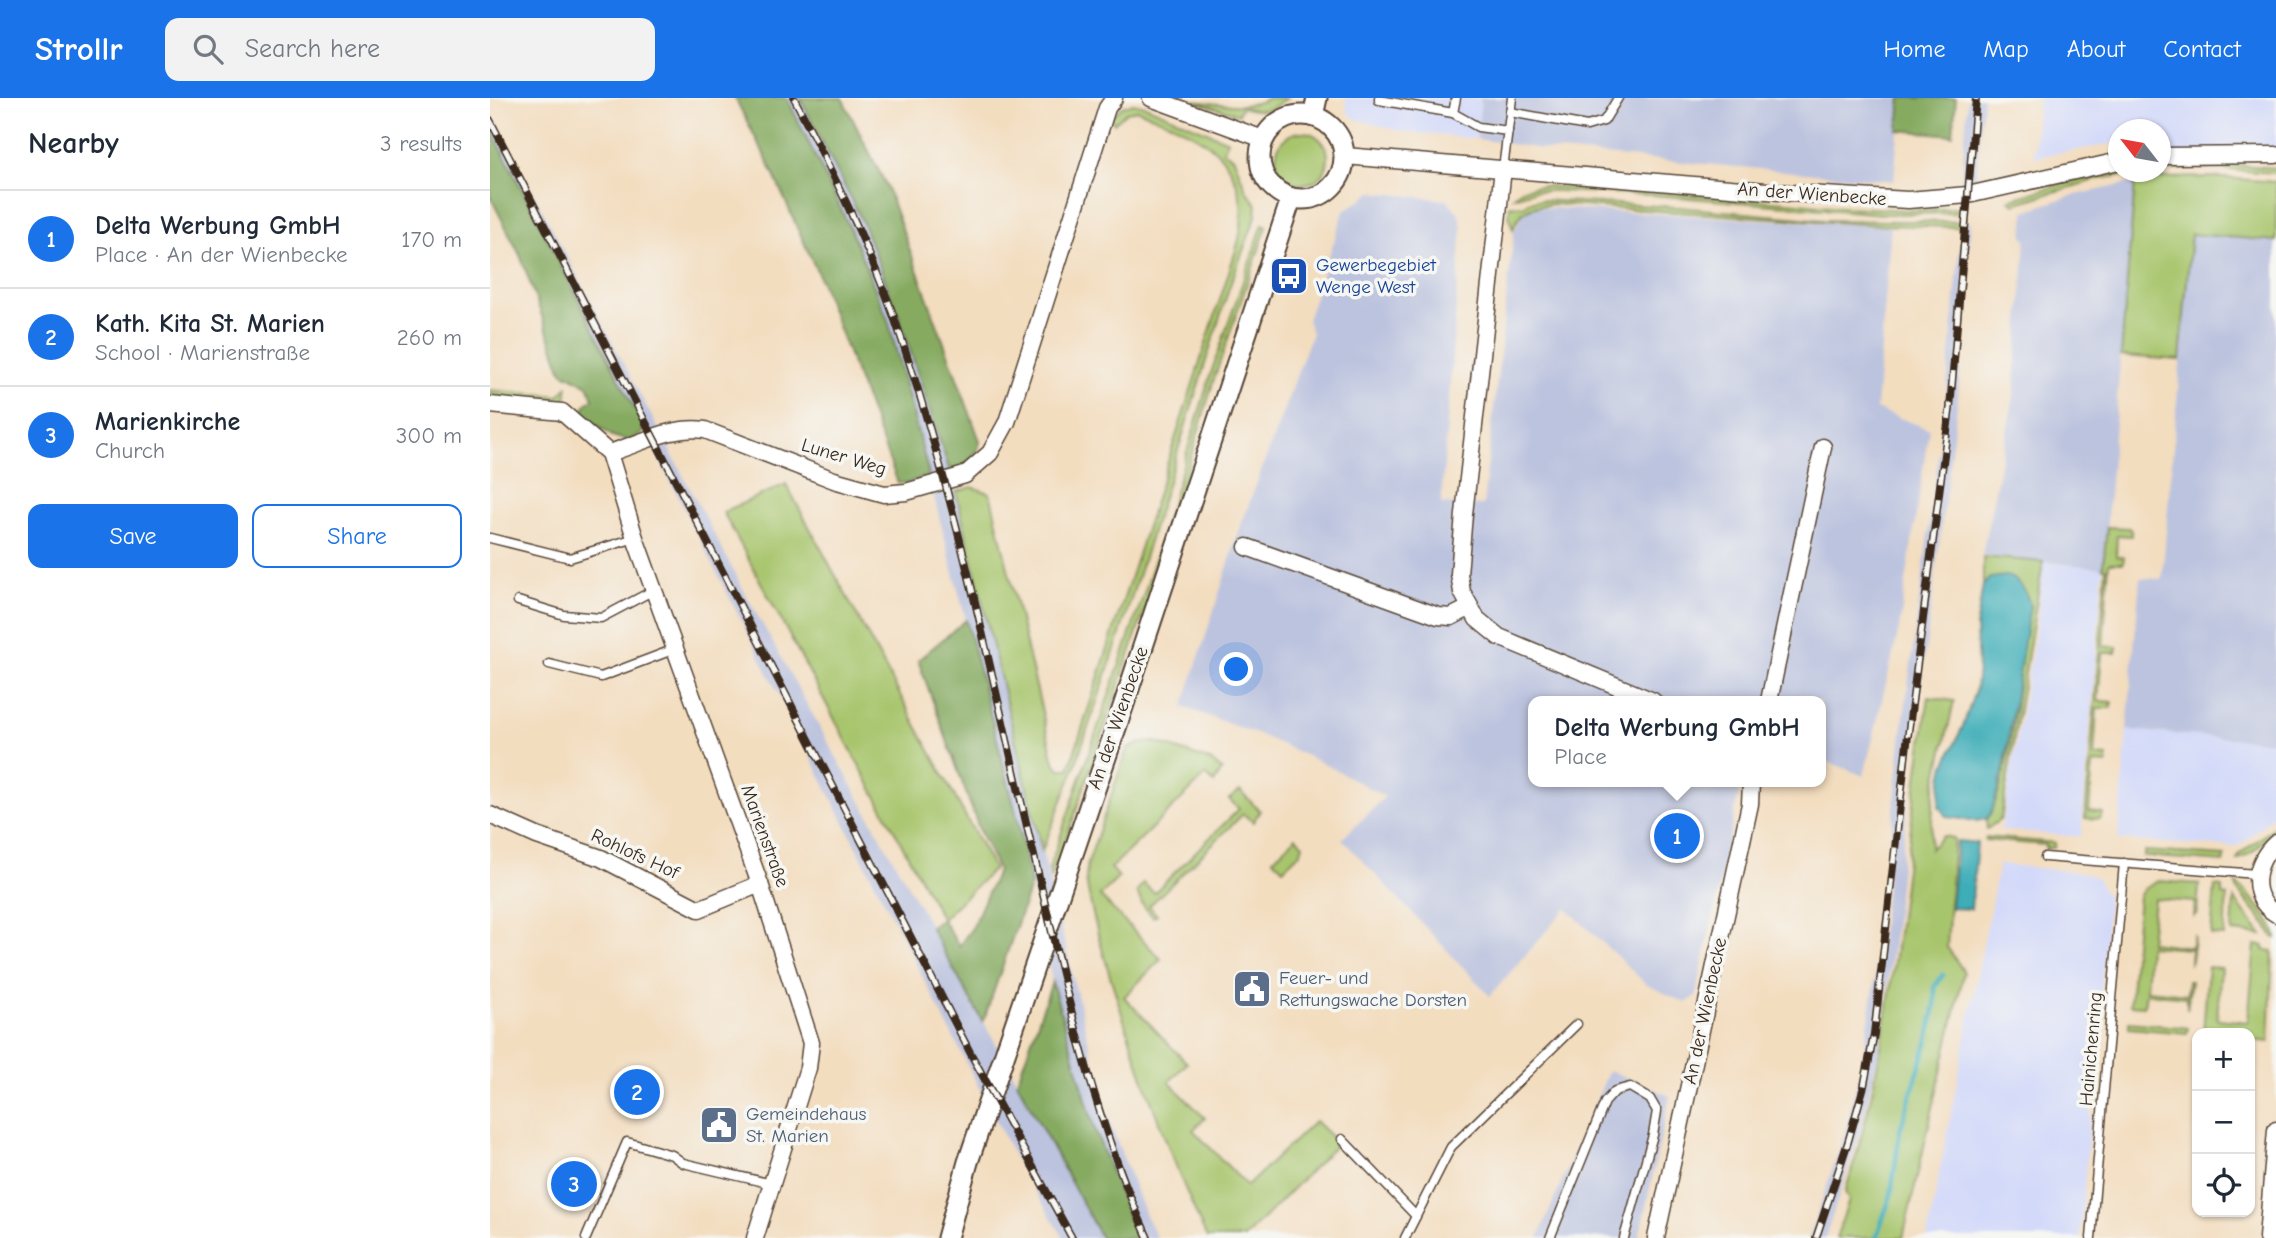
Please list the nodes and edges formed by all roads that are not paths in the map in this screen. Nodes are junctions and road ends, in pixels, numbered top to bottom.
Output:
1 (1114, 98) edge
2 (1151, 98) edge
3 (1379, 98) edge
4 (1455, 98) edge
5 (1512, 98) edge
6 (1618, 98) edge
7 (1315, 107) edge
8 (1510, 112) junction
9 (1453, 113) junction
10 (1508, 131) junction
11 (1263, 139) junction
12 (2276, 155) edge
13 (1345, 156) junction
14 (2171, 156) edge
15 (2108, 163) edge
16 (1503, 169) junction
17 (1291, 199) junction
18 (490, 405) edge
19 (1823, 447) dead end
20 (609, 453) junction
21 (490, 538) edge
22 (635, 538) junction
23 (1247, 547) dead end
24 (654, 590) junction
25 (517, 601) dead end
26 (1469, 608) junction
27 (675, 649) junction
28 (549, 664) dead end
29 (1642, 696) edge
30 (1770, 696) edge
31 (1752, 787) edge
32 (490, 815) edge
33 (2276, 843) edge
34 (2045, 857) dead end
35 (2124, 863) junction
36 (2256, 874) junction
37 (760, 884) junction
38 (2276, 914) edge
39 (1577, 1024) dead end
40 (2276, 1130) edge
41 (1342, 1139) dead end
42 (772, 1184) junction
43 (1416, 1216) junction
44 (586, 1238) edge
45 (755, 1238) edge
46 (947, 1238) edge
47 (1405, 1238) edge
48 (1550, 1238) edge
49 (1624, 1238) edge
50 (1656, 1238) edge
51 (2091, 1238) edge
52 (2267, 1238) edge

1 - 20 street, Luner Weg
2 - 11 street
3 - 9 lane
4 - 9 lane
5 - 8 lane
6 - 8 lane
7 - 11 street
7 - 13 street
8 - 10 lane
9 - 10 lane
10 - 16 lane
11 - 17 street
12 - 14 street
13 - 16 street, An der Wienbecke
13 - 17 street
15 - 16 street, An der Wienbecke
16 - 26 street
17 - 46 street, An der Wienbecke
18 - 20 street
19 - 30 street
20 - 22 street, Marienstraße
21 - 22 lane
22 - 24 street, Marienstraße
23 - 26 street
24 - 25 lane
24 - 27 street, Marienstraße
26 - 29 street
27 - 28 lane
27 - 37 street, Marienstraße
31 - 50 street, An der Wienbecke
32 - 37 street, Rohlofs Hof
33 - 36 street
34 - 35 lane
35 - 36 lane
35 - 51 lane, Hainichenring
36 - 38 street
37 - 42 street, Marienstraße
39 - 43 lane
40 - 52 street
41 - 43 lane
42 - 44 lane
42 - 45 street, Marienstraße
43 - 47 lane
48 - 49 lane

